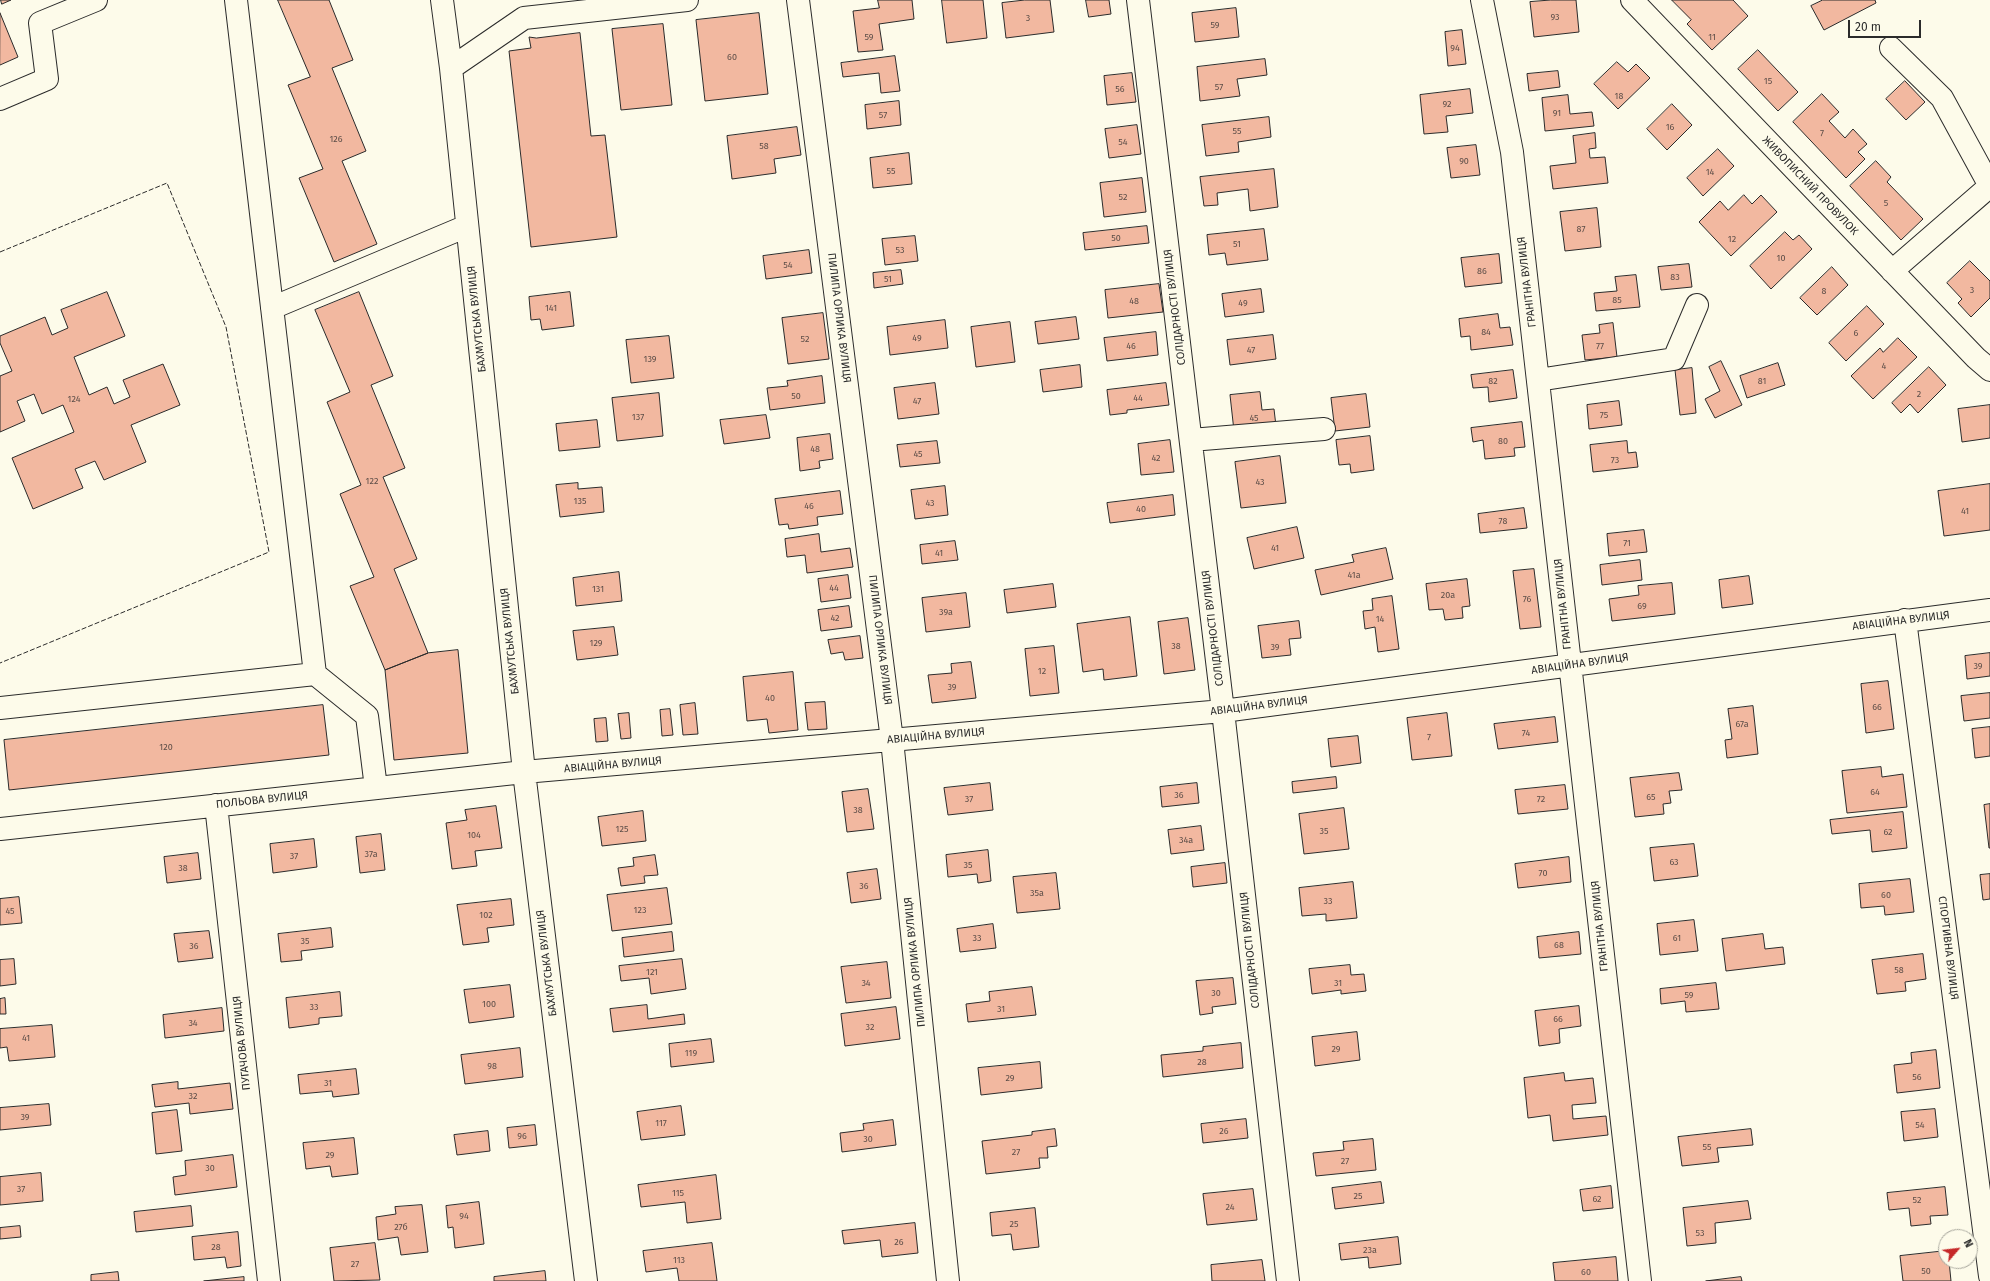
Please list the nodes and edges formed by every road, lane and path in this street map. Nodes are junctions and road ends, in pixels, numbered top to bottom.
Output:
1 (96, 0) edge
2 (236, 0) edge
3 (442, 0) edge
4 (687, 0) edge
5 (798, 0) edge
6 (1138, 0) edge
7 (1482, 0) edge
8 (1632, 0) edge
9 (1891, 48) dead end
10 (452, 68) junction
11 (0, 99) edge
12 (467, 226) junction
13 (1892, 271) junction
14 (1697, 305) dead end
15 (272, 308) junction
16 (1990, 370) edge
17 (1538, 380) junction
18 (1324, 429) dead end
19 (1191, 440) junction
20 (1990, 610) edge
21 (1905, 620) junction
22 (1570, 665) junction
23 (315, 674) junction
24 (0, 708) edge
25 (1223, 711) junction
26 (892, 740) junction
27 (524, 772) junction
28 (376, 788) junction
29 (216, 805) junction
30 (0, 829) edge
31 (1990, 1276) edge
32 (269, 1281) edge
33 (586, 1281) edge
34 (948, 1281) edge
35 (1288, 1281) edge
36 (1640, 1281) edge

1 - 11 street
2 - 15 street
3 - 10 street, БАХМУТСЬКА ВУЛИЦЯ
4 - 10 street
5 - 26 street, ПИЛИПА ОРЛИКА ВУЛИЦЯ
6 - 19 street, СОЛІДАРНОСТІ ВУЛИЦЯ
7 - 17 street, ГРАНІТНА ВУЛИЦЯ
8 - 13 street, ЖИВОПИСНИЙ ПРОВУЛОК
9 - 13 street
10 - 12 street, БАХМУТСЬКА ВУЛИЦЯ
12 - 15 street
12 - 27 street, БАХМУТСЬКА ВУЛИЦЯ
13 - 16 street, ЖИВОПИСНИЙ ПРОВУЛОК
14 - 17 street
15 - 23 street
17 - 22 street, ГРАНІТНА ВУЛИЦЯ
18 - 19 street
19 - 25 street, СОЛІДАРНОСТІ ВУЛИЦЯ
20 - 21 street, АВІАЦІЙНА ВУЛИЦЯ
21 - 22 street, АВІАЦІЙНА ВУЛИЦЯ
21 - 31 street, СПОРТИВНА ВУЛИЦЯ
22 - 25 street, АВІАЦІЙНА ВУЛИЦЯ
22 - 36 street, ГРАНІТНА ВУЛИЦЯ
23 - 24 street
23 - 28 street
25 - 26 street, АВІАЦІЙНА ВУЛИЦЯ
25 - 35 street, СОЛІДАРНОСТІ ВУЛИЦЯ
26 - 27 street, АВІАЦІЙНА ВУЛИЦЯ
26 - 34 street, ПИЛИПА ОРЛИКА ВУЛИЦЯ
27 - 28 street, ПОЛЬОВА ВУЛИЦЯ
27 - 33 street, БАХМУТСЬКА ВУЛИЦЯ
28 - 29 street, ПОЛЬОВА ВУЛИЦЯ
29 - 30 street, ПОЛЬОВА ВУЛИЦЯ
29 - 32 street, ПУГАЧОВА ВУЛИЦЯ

